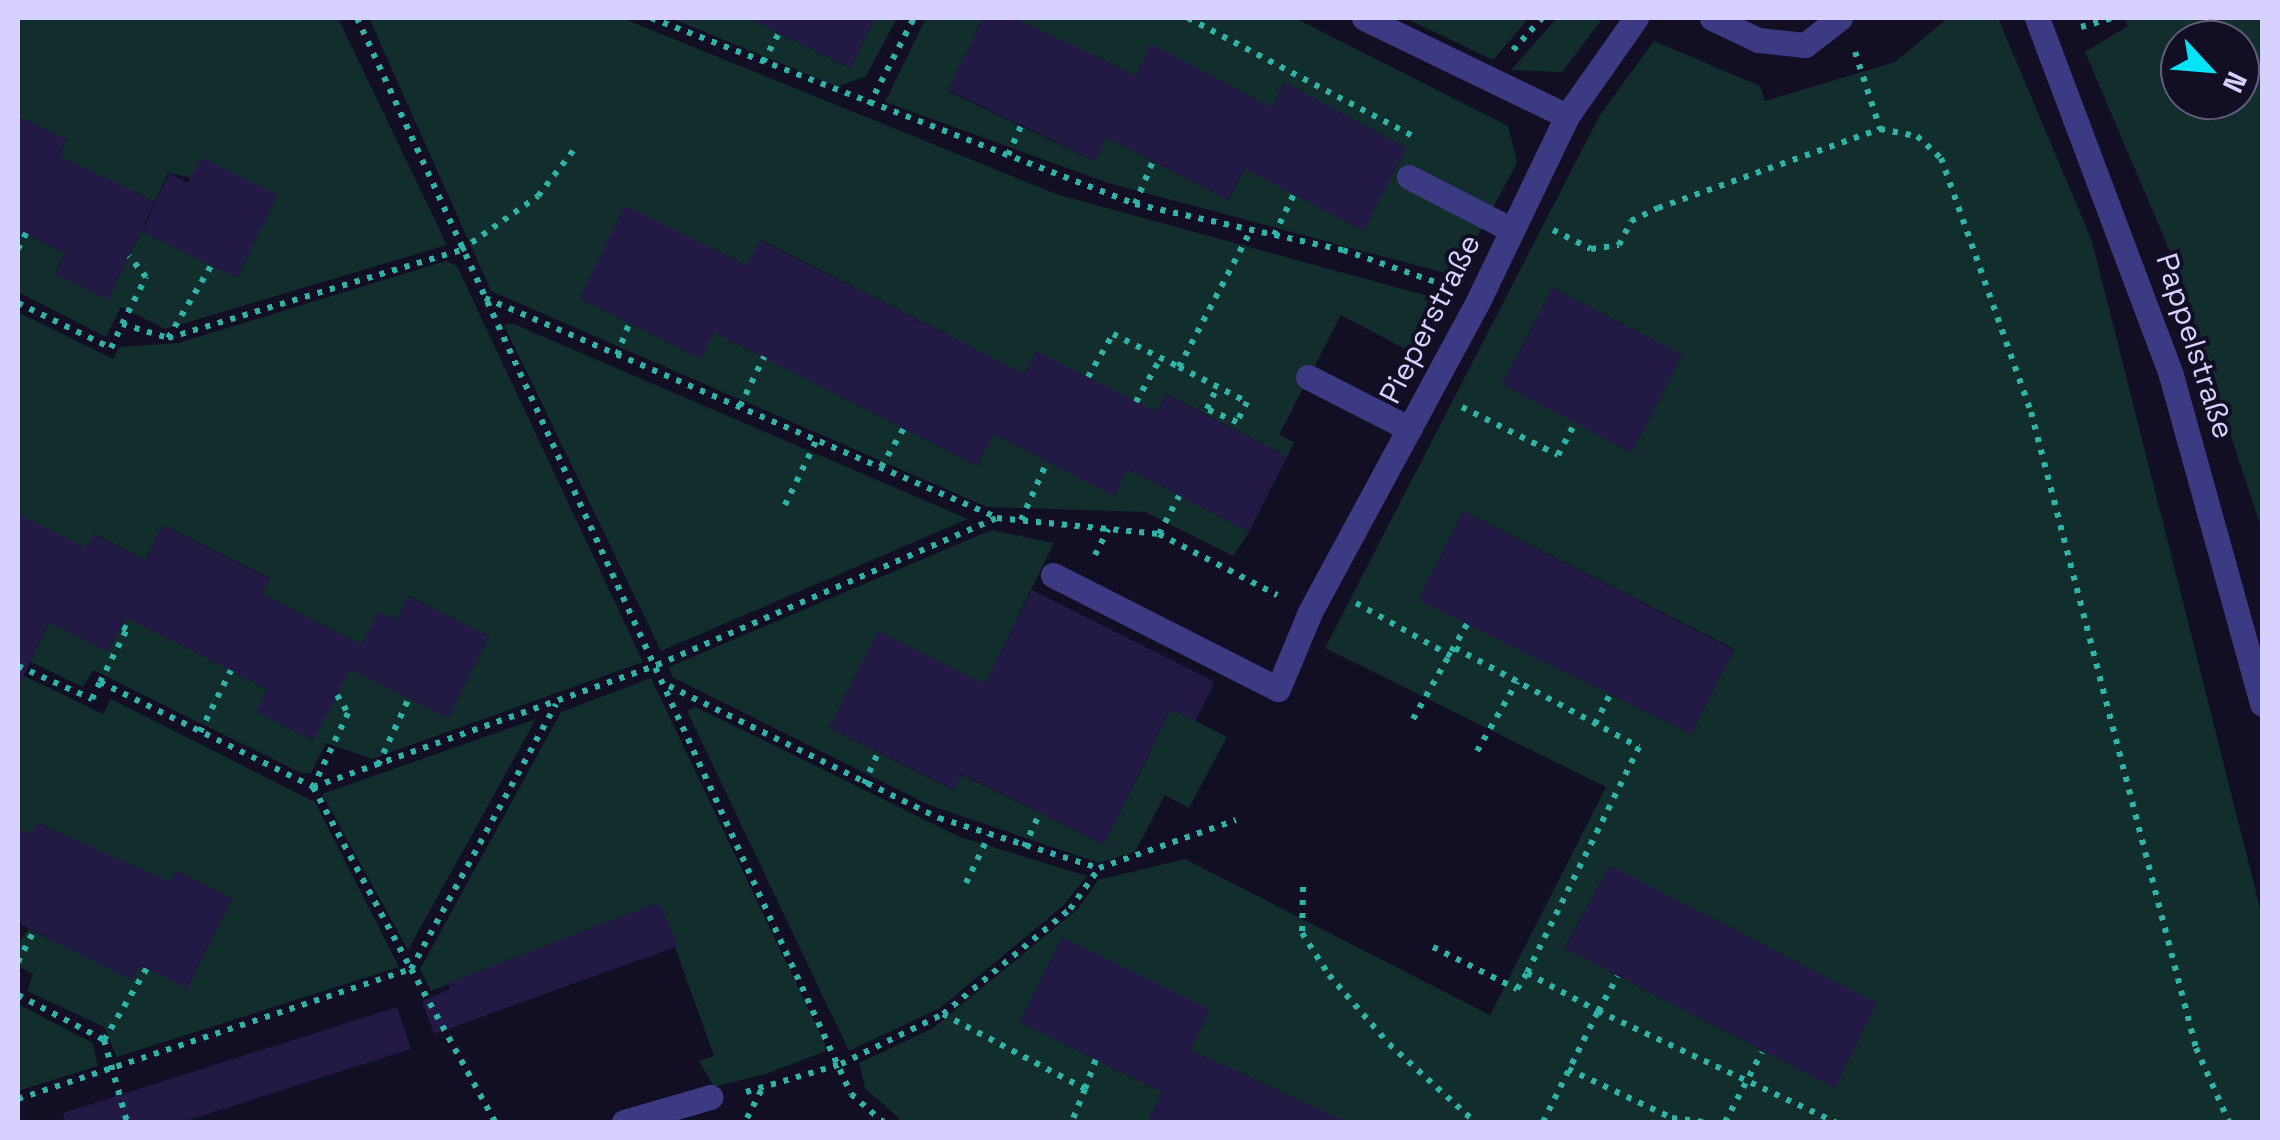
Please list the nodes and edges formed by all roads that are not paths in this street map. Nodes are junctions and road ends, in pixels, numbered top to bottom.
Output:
1 (1364, 18) edge
2 (1636, 18) edge
3 (1712, 18) edge
4 (1840, 18) edge
5 (2037, 18) edge
6 (1566, 116) junction
7 (1409, 177) road end
8 (1516, 222) junction
9 (1308, 377) dead end
10 (1410, 429) junction
11 (1053, 574) dead end
12 (2262, 704) edge
13 (710, 1097) road end
14 (624, 1122) edge

1 - 6 street
2 - 6 street, Pieperstraße
3 - 4 street
5 - 12 street, Pappelstraße
6 - 8 street, Pieperstraße
7 - 8 street
8 - 10 street, Pieperstraße
9 - 10 street
10 - 11 street, Pieperstraße
13 - 14 street

